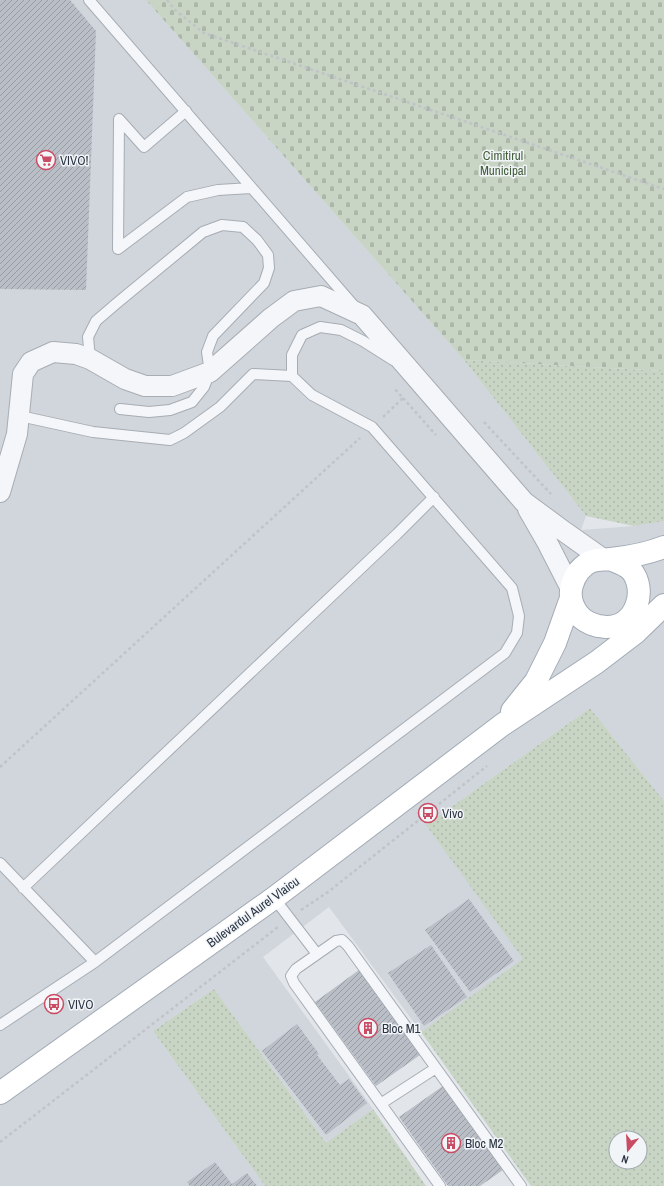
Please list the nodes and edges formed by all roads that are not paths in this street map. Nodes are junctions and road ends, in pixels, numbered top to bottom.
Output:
1 (89, 0) edge
2 (186, 112) junction
3 (251, 188) junction
4 (362, 315) junction
5 (90, 359) junction
6 (210, 372) junction
7 (412, 373) junction
8 (292, 376) junction
9 (120, 409) dead end
10 (20, 416) junction
11 (0, 492) edge
12 (434, 498) junction
13 (524, 502) junction
14 (664, 547) edge
15 (606, 559) junction
16 (571, 594) junction
17 (664, 595) edge
18 (639, 600) junction
19 (664, 605) edge
20 (608, 627) junction
21 (598, 662) junction
22 (502, 725) junction
23 (0, 863) edge
24 (23, 888) junction
25 (274, 898) junction
26 (317, 954) junction
27 (95, 962) junction
28 (0, 1025) edge
29 (436, 1068) junction
30 (0, 1093) edge
31 (382, 1103) junction
32 (440, 1186) edge
33 (521, 1186) edge

1 - 2 lane
2 - 3 lane
2 - 3 lane
3 - 4 lane
4 - 6 street
4 - 7 street
5 - 6 street
5 - 6 lane
5 - 10 street
6 - 9 lane
7 - 8 lane
7 - 13 street
8 - 10 lane
8 - 12 lane
10 - 11 street
12 - 24 lane
12 - 27 lane
13 - 15 street
13 - 16 street
14 - 15 main road, Bulevardul Aurel Vlaicu
15 - 16 main road, Bulevardul Aurel Vlaicu
15 - 18 main road
16 - 20 main road
16 - 22 main road, Bulevardul Aurel Vlaicu
17 - 18 main road
18 - 20 main road
19 - 21 main road, Bulevardul Aurel Vlaicu
20 - 21 main road
21 - 22 main road, Bulevardul Aurel Vlaicu
22 - 25 main road, Bulevardul Aurel Vlaicu
23 - 24 lane
24 - 27 lane
25 - 26 lane
25 - 30 main road, Bulevardul Aurel Vlaicu
26 - 29 lane
26 - 31 lane
27 - 28 lane
29 - 31 lane
29 - 33 lane
31 - 32 lane

